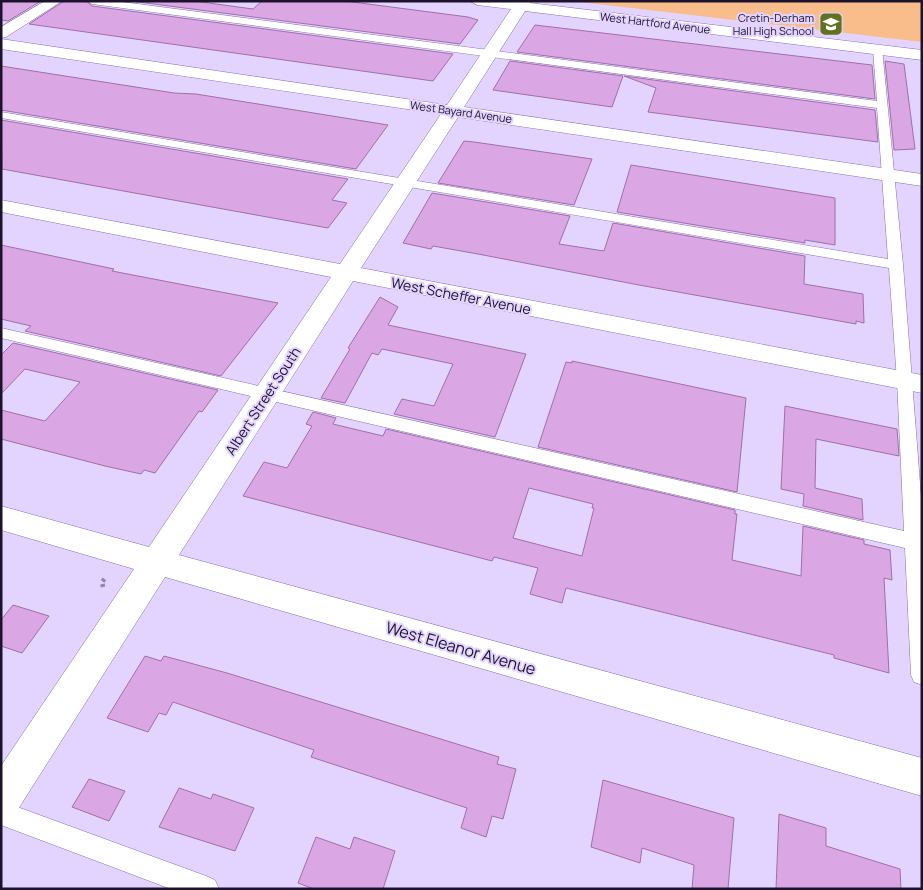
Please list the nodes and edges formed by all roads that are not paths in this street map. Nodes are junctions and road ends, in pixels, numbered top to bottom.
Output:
1 (55, 1) edge
2 (92, 1) edge
3 (477, 1) edge
4 (522, 4) edge
5 (1, 34) edge
6 (1, 44) edge
7 (878, 50) junction
8 (491, 53) junction
9 (922, 55) edge
10 (883, 105) junction
11 (453, 111) junction
12 (1, 114) edge
13 (890, 176) junction
14 (922, 180) edge
15 (406, 182) junction
16 (1, 206) edge
17 (896, 265) junction
18 (346, 274) junction
19 (1, 333) edge
20 (914, 383) edge
21 (267, 395) junction
22 (1, 518) edge
23 (915, 542) junction
24 (157, 563) junction
25 (922, 675) edge
26 (922, 777) edge
27 (1, 800) edge
28 (1, 813) edge
29 (206, 889) edge

1 - 5 street
2 - 8 lane
3 - 4 street, West Hartford Avenue
4 - 7 street, West Hartford Avenue
4 - 8 street, Albert Street South
6 - 11 street, West Bayard Avenue
7 - 9 street, West Hartford Avenue
7 - 10 lane
8 - 10 lane
8 - 11 street, Albert Street South
10 - 13 lane
11 - 13 street, West Bayard Avenue
11 - 15 street, Albert Street South
12 - 15 lane
13 - 14 street, West Bayard Avenue
13 - 17 lane
15 - 17 lane
15 - 18 street, Albert Street South
16 - 18 street, West Scheffer Avenue
17 - 20 lane
18 - 20 street, West Scheffer Avenue
18 - 21 street, Albert Street South
19 - 21 lane
20 - 23 lane
21 - 23 lane
21 - 24 street, Albert Street South
22 - 24 street, West Eleanor Avenue
23 - 25 lane
24 - 26 street, West Eleanor Avenue
24 - 27 street, Albert Street South
28 - 29 lane

